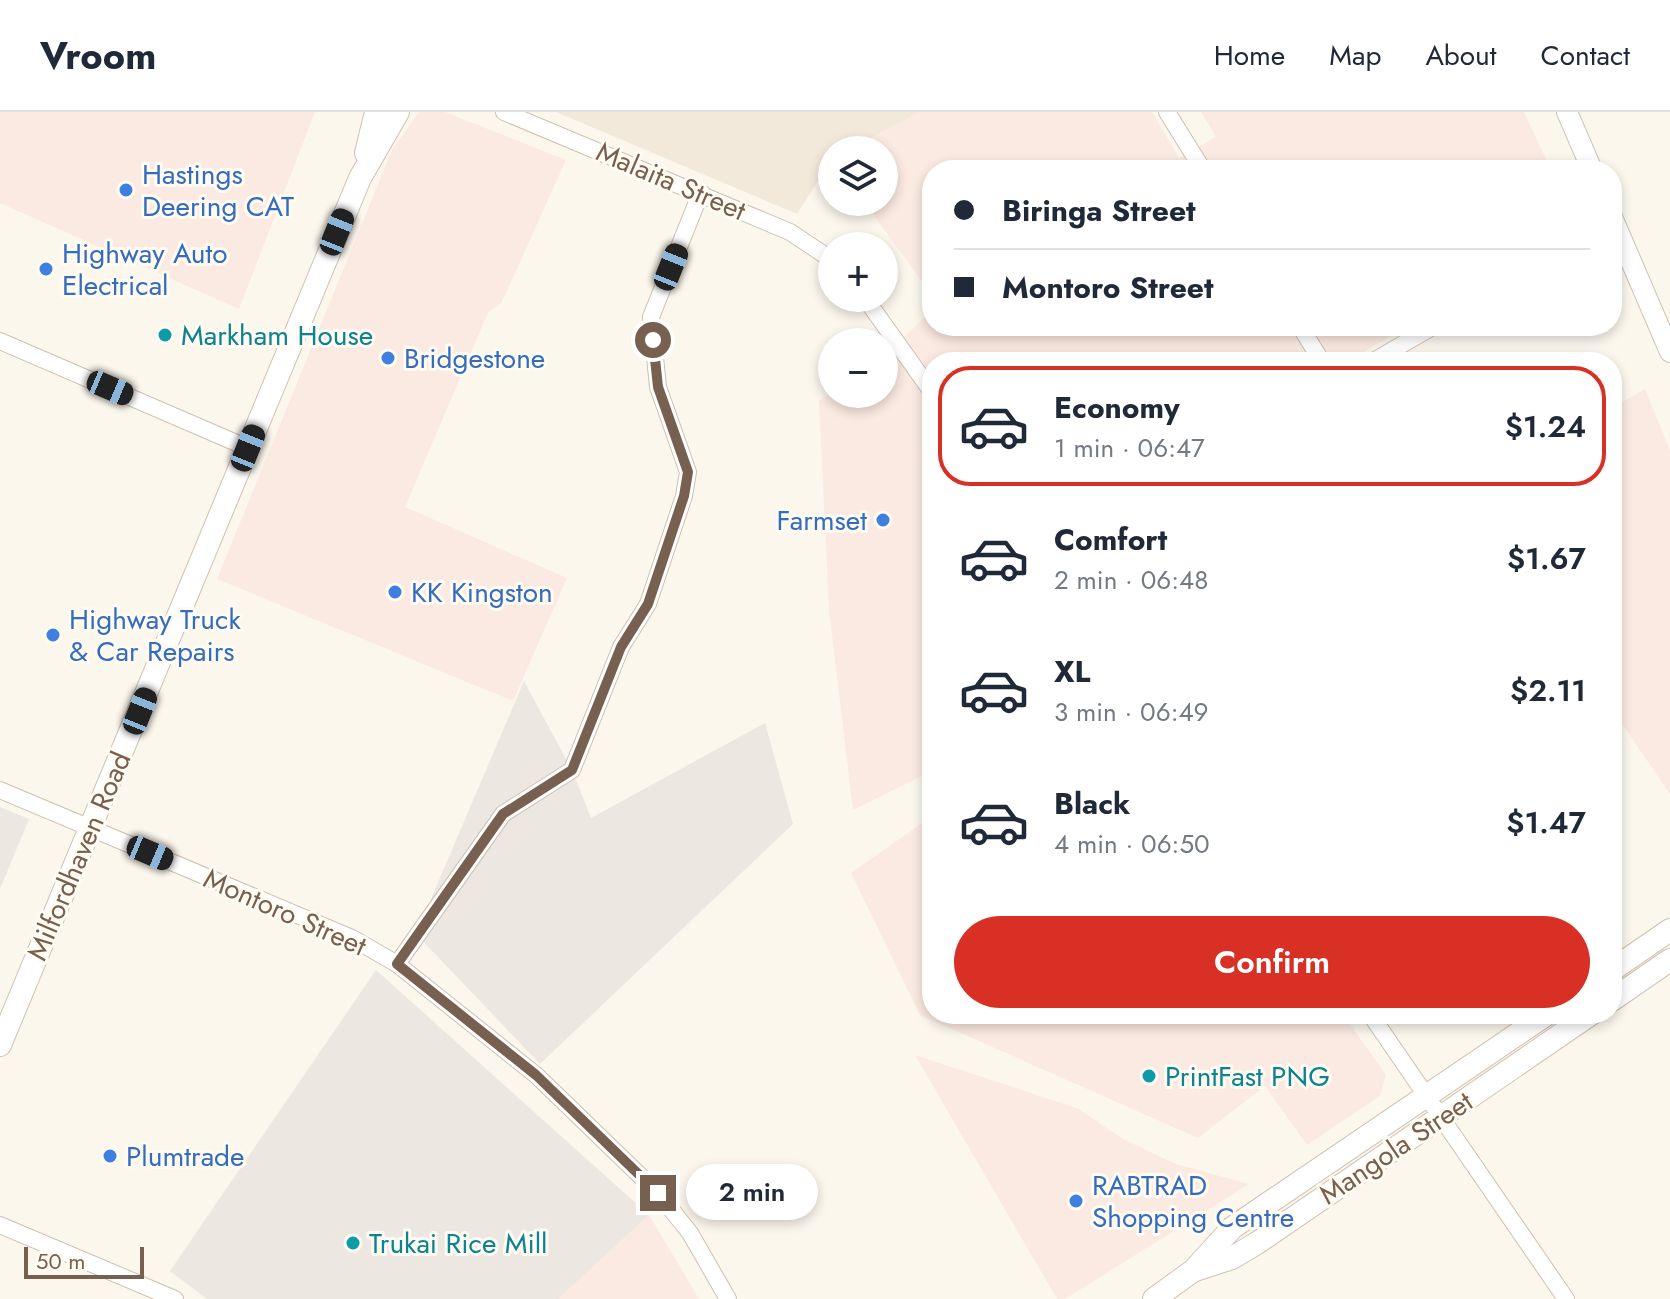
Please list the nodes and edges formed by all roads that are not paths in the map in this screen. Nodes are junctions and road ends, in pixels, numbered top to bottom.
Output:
1 (376, 112) edge
2 (398, 112) edge
3 (504, 112) edge
4 (1167, 112) edge
5 (1567, 112) edge
6 (1197, 160) edge
7 (1588, 160) edge
8 (360, 178) junction
9 (701, 192) junction
10 (1622, 241) edge
11 (818, 251) edge
12 (875, 312) edge
13 (1417, 336) edge
14 (0, 341) edge
15 (1389, 352) edge
16 (1670, 352) edge
17 (922, 378) edge
18 (248, 448) junction
19 (0, 790) edge
20 (92, 829) junction
21 (1670, 930) edge
22 (1670, 960) edge
23 (1622, 963) edge
24 (397, 964) junction
25 (1622, 993) edge
26 (1377, 1024) edge
27 (1532, 1024) edge
28 (1576, 1024) edge
29 (0, 1045) edge
30 (1427, 1095) junction
31 (1442, 1116) junction
32 (0, 1225) edge
33 (1194, 1270) junction
34 (175, 1299) edge
35 (728, 1299) edge
36 (1154, 1299) edge
37 (1566, 1299) edge

1 - 8 main road, Milfordhaven Road
2 - 8 main road, Milfordhaven Road
3 - 9 street, Malaita Street
4 - 6 street
5 - 7 street
8 - 18 main road, Milfordhaven Road
9 - 11 street, Malaita Street
9 - 24 street
10 - 16 street
12 - 17 street
13 - 15 street
14 - 18 street
18 - 20 main road, Milfordhaven Road
19 - 20 street, Montoro Street
20 - 24 street, Montoro Street
20 - 29 main road, Milfordhaven Road
21 - 23 main road
22 - 25 main road
24 - 35 street, Montoro Street
26 - 30 street
27 - 30 main road, Mangola Street
28 - 31 main road, Mangola Street
30 - 31 street
30 - 33 main road, Mangola Street
31 - 33 main road, Mangola Street
31 - 37 street
32 - 34 street
33 - 36 main road, Mangola Street

